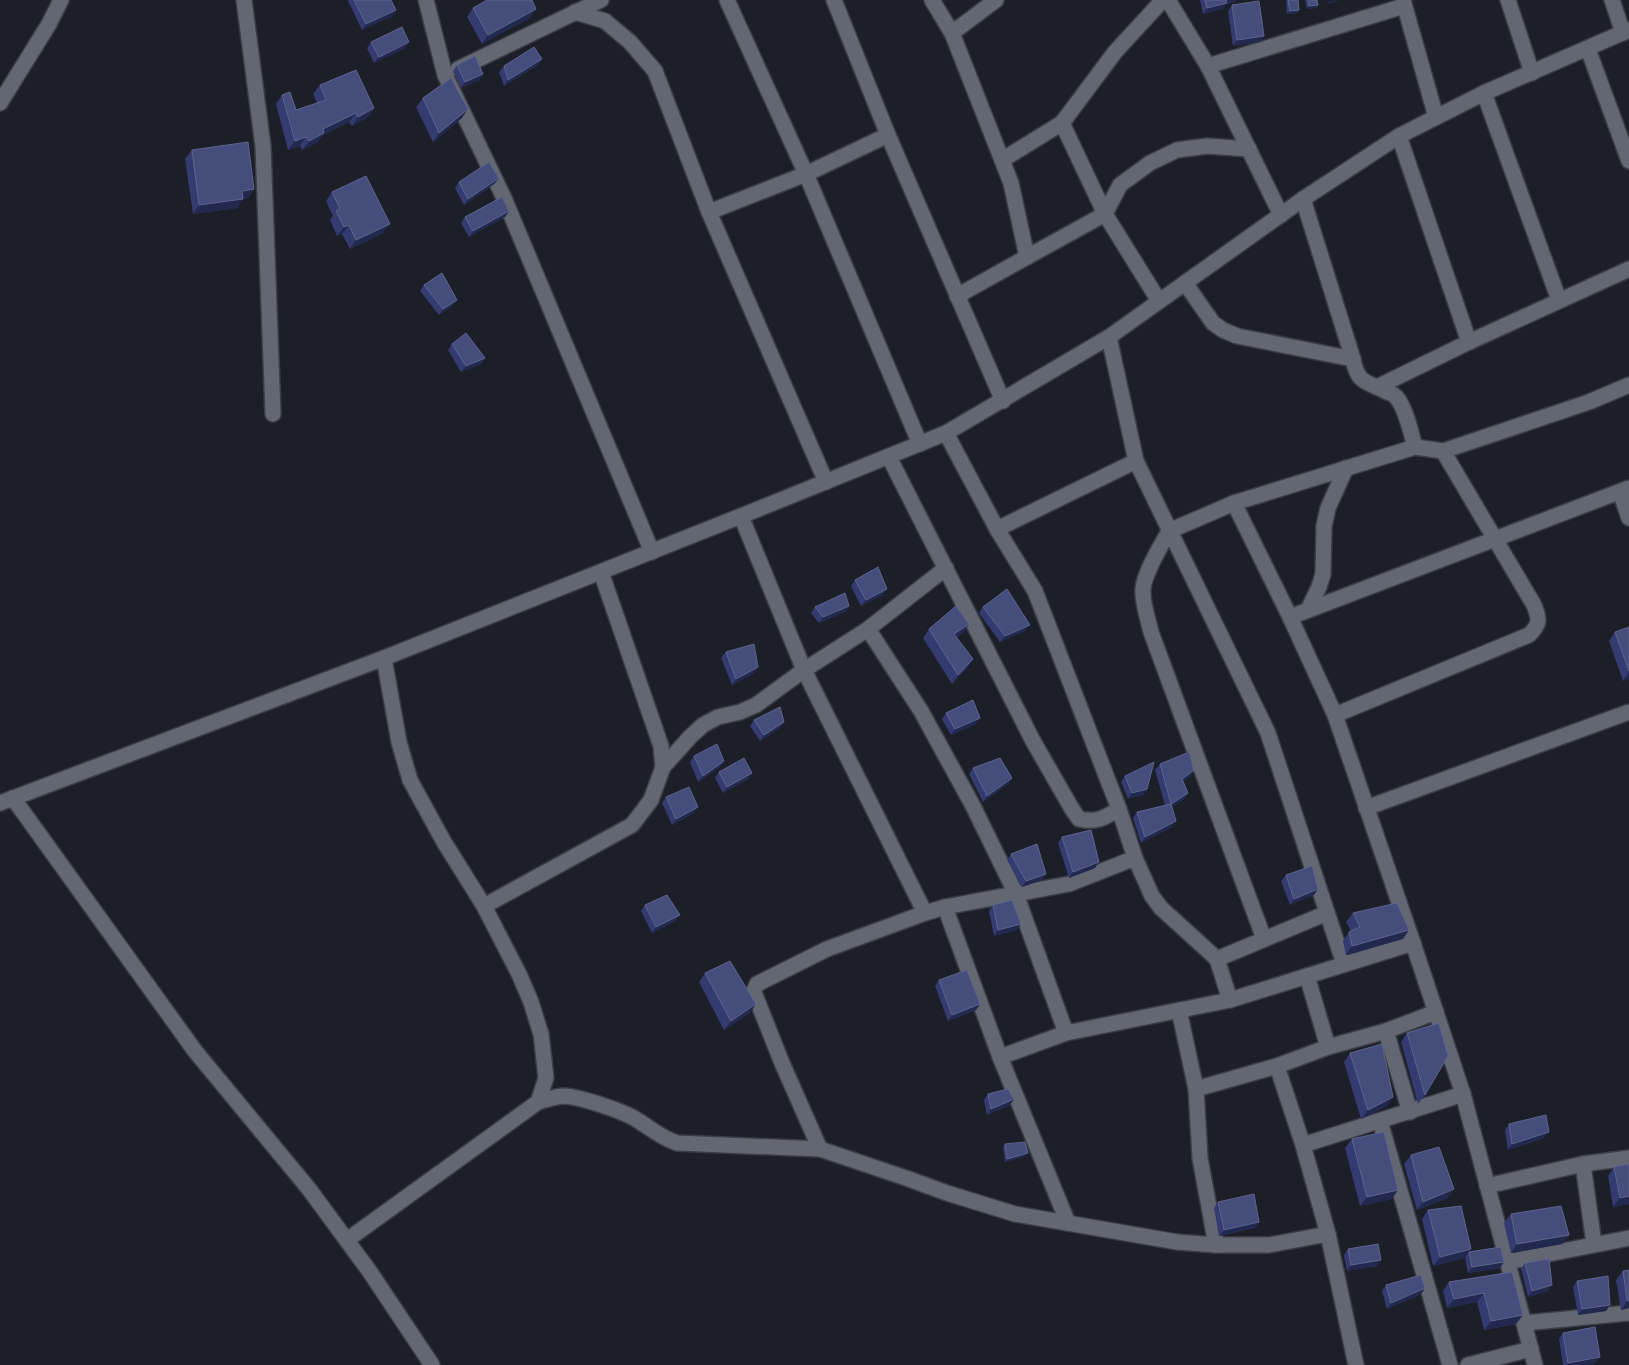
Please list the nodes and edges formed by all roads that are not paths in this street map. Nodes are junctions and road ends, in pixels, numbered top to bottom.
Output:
1 (62, 0) edge
2 (244, 0) edge
3 (426, 0) edge
4 (601, 0) edge
5 (727, 0) edge
6 (834, 0) edge
7 (932, 0) edge
8 (996, 0) edge
9 (1163, 0) edge
10 (1168, 0) edge
11 (1508, 0) edge
12 (1612, 0) edge
13 (1403, 3) edge
14 (572, 6) edge
15 (1626, 31) edge
16 (952, 33) junction
17 (1588, 49) junction
18 (1208, 66) junction
19 (1532, 73) junction
20 (445, 75) junction
21 (1484, 94) junction
22 (0, 102) edge
23 (1436, 118) junction
24 (1062, 123) junction
25 (888, 135) junction
26 (1399, 136) junction
27 (1249, 149) junction
28 (1002, 160) junction
29 (1629, 161) edge
30 (806, 174) junction
31 (1303, 199) junction
32 (709, 212) junction
33 (1105, 214) junction
34 (1281, 215) junction
35 (1027, 257) junction
36 (1629, 269) edge
37 (1185, 283) junction
38 (957, 296) junction
39 (1559, 300) junction
40 (1159, 301) junction
41 (1109, 337) junction
42 (1469, 342) junction
43 (1353, 359) junction
44 (1629, 385) edge
45 (1377, 386) junction
46 (1003, 401) junction
47 (273, 414) dead end
48 (946, 433) junction
49 (920, 444) junction
50 (1415, 447) junction
51 (1443, 451) junction
52 (889, 457) junction
53 (1136, 461) junction
54 (1346, 468) junction
55 (826, 482) junction
56 (1624, 490) edge
57 (1234, 503) junction
58 (741, 516) junction
59 (1629, 518) edge
60 (997, 529) junction
61 (1169, 531) junction
62 (1496, 538) junction
63 (652, 552) junction
64 (946, 568) junction
65 (601, 572) junction
66 (1308, 610) junction
67 (1290, 617) junction
68 (868, 629) junction
69 (384, 658) junction
70 (804, 670) junction
71 (1629, 712) edge
72 (1335, 715) junction
73 (663, 767) junction
74 (6, 801) edge
75 (1366, 808) junction
76 (1119, 809) junction
77 (1135, 858) junction
78 (1016, 894) junction
79 (484, 906) junction
80 (945, 907) junction
81 (925, 912) junction
82 (1327, 912) junction
83 (1264, 939) junction
84 (1413, 943) junction
85 (1217, 959) junction
86 (1344, 964) junction
87 (1307, 976) junction
88 (1230, 1000) junction
89 (1178, 1010) junction
90 (1436, 1012) junction
91 (1386, 1031) junction
92 (1066, 1033) junction
93 (1328, 1048) junction
94 (1000, 1057) junction
95 (1277, 1066) junction
96 (546, 1078) junction
97 (1196, 1089) junction
98 (1463, 1094) junction
99 (563, 1096) junction
100 (538, 1102) junction
101 (1410, 1112) junction
102 (1380, 1121) junction
103 (1303, 1145) junction
104 (820, 1150) junction
105 (1629, 1158) edge
106 (1582, 1164) junction
107 (1488, 1186) junction
108 (1068, 1223) junction
109 (1328, 1234) junction
110 (1629, 1238) edge
111 (347, 1240) junction
112 (1594, 1244) junction
113 (1216, 1245) junction
114 (1507, 1262) junction
115 (1629, 1312) edge
116 (1524, 1323) junction
117 (1531, 1350) junction
118 (432, 1365) edge
119 (1356, 1365) edge
120 (1450, 1365) edge
121 (1468, 1365) edge
122 (1535, 1365) edge

1 - 22 street
2 - 47 street
3 - 20 street
4 - 14 street
5 - 30 street
6 - 25 street
7 - 16 street
8 - 16 street
9 - 24 street
10 - 18 street
11 - 19 street
12 - 15 street
13 - 18 street
13 - 23 street
14 - 20 street
14 - 32 street
15 - 17 street
16 - 28 street
17 - 19 street
17 - 29 street
18 - 27 street
19 - 21 street
20 - 63 street
21 - 23 street
21 - 39 street
23 - 26 street
24 - 28 street
24 - 33 street
25 - 30 street
25 - 38 street
26 - 31 street
26 - 42 street
27 - 33 street
27 - 34 street
28 - 35 street
30 - 32 street
30 - 49 street
31 - 34 street
31 - 43 street
32 - 55 street
33 - 35 street
33 - 40 street
34 - 37 street
35 - 38 street
36 - 39 street
37 - 40 street
37 - 43 street
38 - 46 street
39 - 42 street
40 - 41 street
41 - 46 street
41 - 53 street
42 - 45 street
43 - 45 street
44 - 51 street
45 - 50 street
46 - 48 street
48 - 49 street
48 - 60 street
49 - 52 street
50 - 51 street
50 - 54 street
51 - 62 street
52 - 55 street
52 - 64 street
53 - 60 street
53 - 61 street
54 - 57 street
54 - 66 street
55 - 58 street
56 - 59 street
56 - 62 street
57 - 61 street
57 - 67 street
58 - 63 street
58 - 70 street
60 - 76 street
61 - 82 street
61 - 83 street
62 - 66 street
62 - 72 street
63 - 65 street
64 - 68 street
64 - 76 street
65 - 69 street
65 - 73 street
66 - 67 street
67 - 72 street
68 - 70 street
68 - 78 street
69 - 74 street
69 - 79 street
70 - 73 street
70 - 81 street
71 - 75 street
72 - 75 street
73 - 79 street
74 - 111 street
75 - 84 street
76 - 77 street
77 - 78 street
77 - 85 street
78 - 80 street
78 - 92 street
79 - 96 street
80 - 81 street
80 - 94 street
81 - 104 street
82 - 83 street
82 - 86 street
83 - 85 street
84 - 86 street
84 - 90 street
85 - 88 street
86 - 87 street
87 - 88 street
87 - 93 street
88 - 89 street
89 - 92 street
89 - 97 street
90 - 91 street
90 - 98 street
91 - 93 street
91 - 101 street
92 - 94 street
93 - 95 street
94 - 108 street
95 - 97 street
95 - 103 street
96 - 99 street
96 - 100 street
97 - 113 street
98 - 101 street
98 - 107 street
99 - 100 street
99 - 104 street
100 - 111 street
101 - 102 street
102 - 103 street
102 - 120 street
103 - 109 street
104 - 108 street
105 - 106 street
106 - 107 street
106 - 112 street
107 - 114 street
108 - 113 street
109 - 113 street
109 - 119 street
110 - 112 street
111 - 118 street
112 - 114 street
114 - 116 street
115 - 116 street
116 - 117 street
117 - 121 street
117 - 122 street

